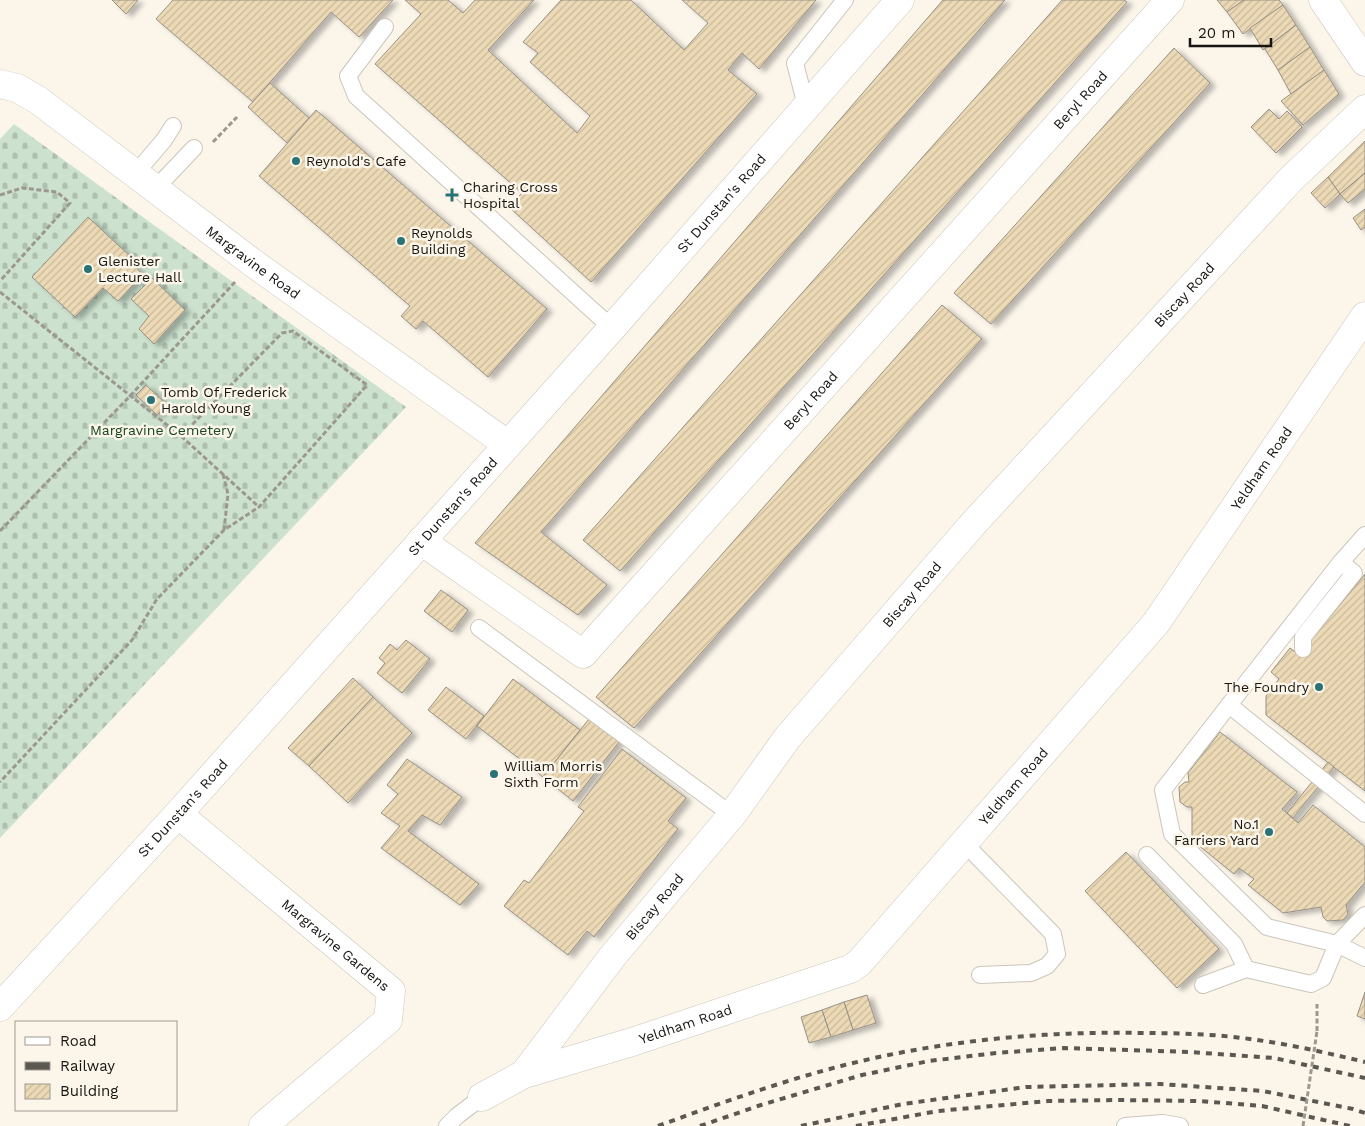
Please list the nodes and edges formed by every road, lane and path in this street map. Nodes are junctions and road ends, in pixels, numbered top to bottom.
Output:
1 (845, 0) edge
2 (900, 0) edge
3 (1170, 0) edge
4 (1323, 0) edge
5 (385, 27) dead end
6 (1365, 62) edge
7 (0, 84) edge
8 (806, 106) junction
9 (1365, 109) edge
10 (237, 117) dead end
11 (173, 126) dead end
12 (220, 134) dead end
13 (194, 148) dead end
14 (145, 182) junction
15 (0, 195) edge
16 (253, 263) junction
17 (0, 281) edge
18 (0, 292) edge
19 (1365, 316) edge
20 (612, 328) junction
21 (130, 396) junction
22 (181, 436) junction
23 (507, 444) junction
24 (223, 474) junction
25 (259, 507) junction
26 (224, 530) junction
27 (0, 531) edge
28 (1365, 535) edge
29 (421, 541) junction
30 (1341, 562) junction
31 (479, 628) dead end
32 (1303, 649) dead end
33 (1229, 705) junction
34 (0, 782) edge
35 (178, 814) junction
36 (1365, 814) edge
37 (732, 815) junction
38 (964, 843) junction
39 (1147, 855) dead end
40 (1365, 915) edge
41 (1337, 944) junction
42 (1365, 958) edge
43 (1246, 970) junction
44 (980, 975) dead end
45 (1311, 984) junction
46 (1203, 985) dead end
47 (0, 1007) edge
48 (524, 1074) junction
49 (482, 1097) joint
50 (263, 1126) edge
51 (447, 1126) edge
52 (1125, 1126) edge
53 (1180, 1126) edge
54 (1303, 1126) edge

1 - 8 lane
2 - 8 street, St Dunstan's Road
3 - 29 street, Beryl Road
4 - 6 street
5 - 20 lane
7 - 14 street, Margravine Road
8 - 20 street, St Dunstan's Road
9 - 37 street, Biscay Road
10 - 12 path
11 - 14 lane
13 - 14 lane
14 - 16 street, Margravine Road
15 - 17 path
16 - 21 path
16 - 23 street, Margravine Road
18 - 21 path
19 - 38 street, Yeldham Road
20 - 23 street, St Dunstan's Road
21 - 22 path
21 - 27 path
22 - 24 path
22 - 25 path
23 - 29 street, St Dunstan's Road
24 - 25 path
24 - 26 path
25 - 26 path
26 - 34 path
28 - 30 lane
29 - 35 street, St Dunstan's Road
30 - 32 lane
30 - 33 lane
31 - 37 lane
33 - 36 lane
33 - 41 lane
35 - 47 street, St Dunstan's Road
35 - 50 street, Margravine Gardens
37 - 48 street, Biscay Road
38 - 44 lane
38 - 48 street, Yeldham Road
39 - 43 lane
40 - 41 lane
41 - 42 lane
41 - 45 lane
43 - 45 lane
43 - 46 lane
45 - 54 path, bridge
48 - 49 street, Biscay Road
49 - 51 lane
52 - 53 lane

